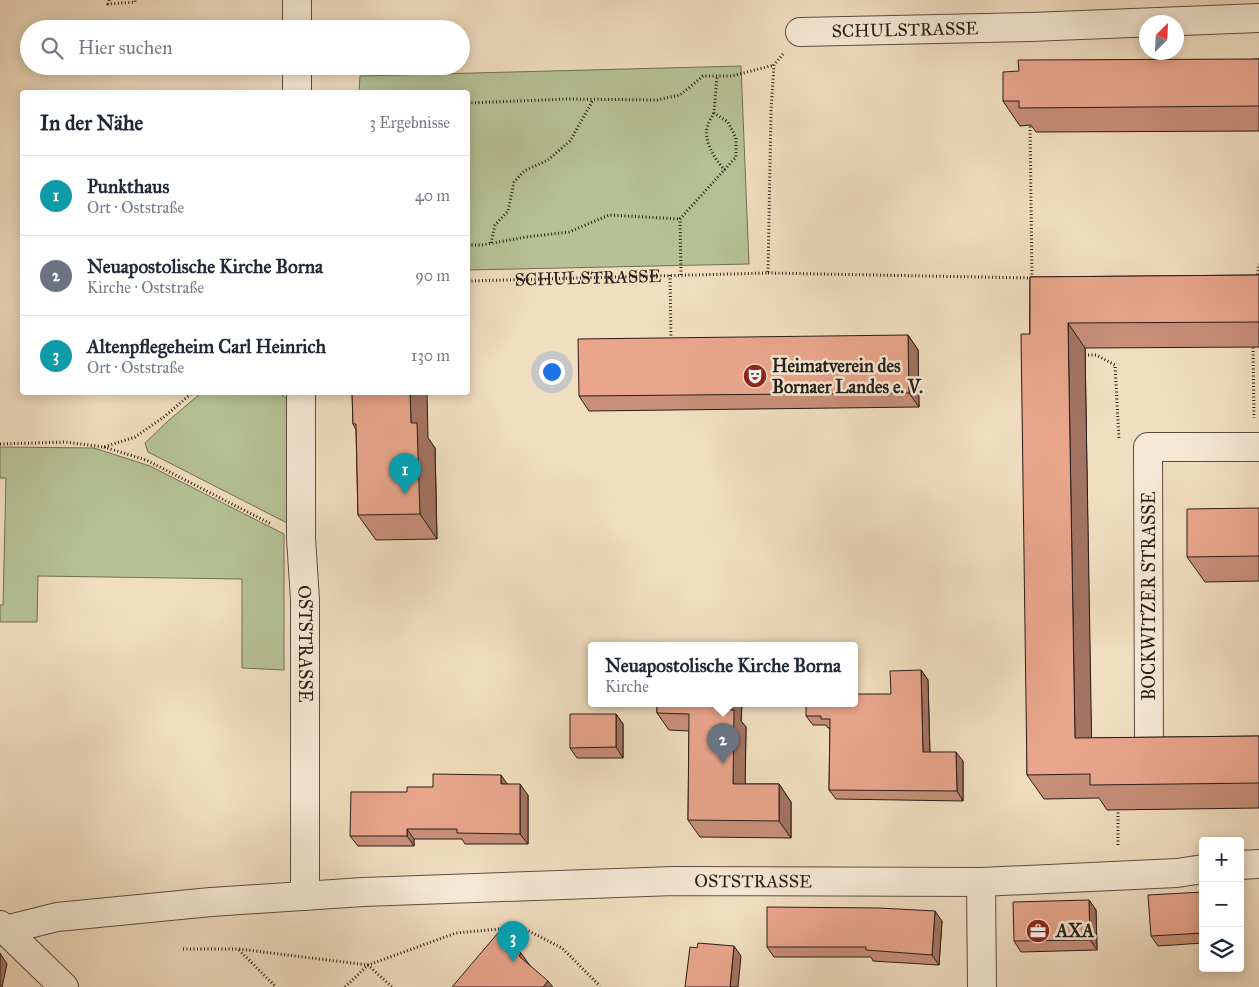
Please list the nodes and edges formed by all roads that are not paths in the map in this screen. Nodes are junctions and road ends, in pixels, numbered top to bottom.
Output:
1 (297, 0) edge
2 (1259, 18) edge
3 (297, 20) edge
4 (800, 32) road end
5 (297, 75) edge
6 (297, 90) edge
7 (302, 395) edge
8 (1256, 447) edge
9 (1149, 745) edge
10 (1259, 864) edge
11 (1244, 865) edge
12 (1199, 870) edge
13 (981, 882) junction
14 (305, 896) junction
15 (2, 936) edge
16 (64, 987) edge
17 (982, 987) edge

1 - 3 street
2 - 4 street, SCHULSTRASSE
5 - 6 street
7 - 14 street, OSTSTRASSE
8 - 9 street, BOCKWITZER STRASSE
10 - 11 street
12 - 13 street, OSTSTRASSE
13 - 14 street, OSTSTRASSE
13 - 17 street
14 - 15 street, OSTSTRASSE
15 - 16 street

